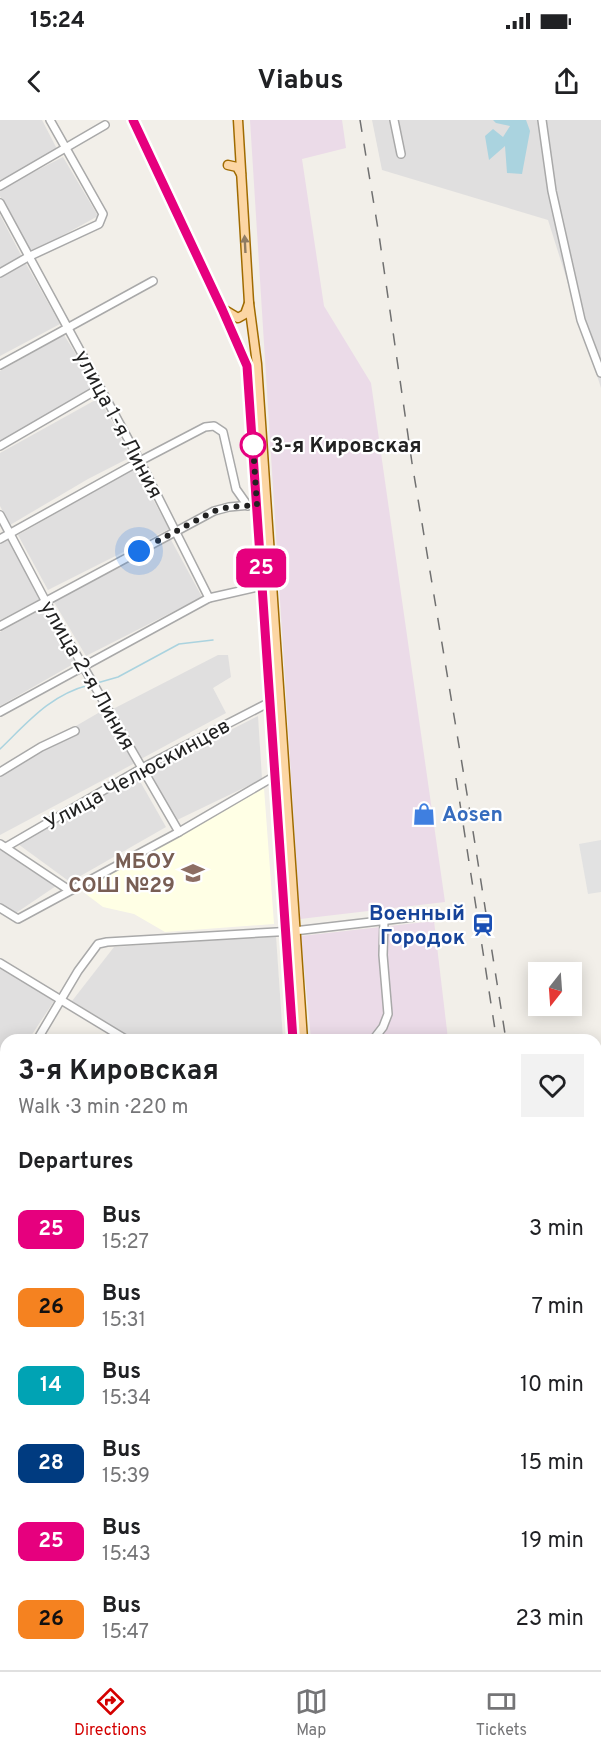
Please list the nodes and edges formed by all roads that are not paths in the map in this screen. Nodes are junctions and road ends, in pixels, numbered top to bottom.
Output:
1 (50, 120) edge
2 (134, 120) edge
3 (238, 120) edge
4 (394, 120) edge
5 (542, 120) edge
6 (105, 125) dead end
7 (65, 149) junction
8 (401, 154) dead end
9 (228, 165) dead end
10 (241, 174) junction
11 (0, 186) edge
12 (0, 203) edge
13 (28, 257) junction
14 (0, 273) edge
15 (153, 281) dead end
16 (249, 303) junction
17 (222, 309) junction
18 (67, 328) junction
19 (0, 365) edge
20 (601, 373) edge
21 (100, 388) junction
22 (0, 446) edge
23 (140, 460) junction
24 (253, 505) junction
25 (0, 515) edge
26 (176, 531) junction
27 (10, 533) junction
28 (0, 539) edge
29 (262, 586) junction
30 (209, 598) junction
31 (46, 602) junction
32 (0, 626) edge
33 (84, 667) junction
34 (270, 702) junction
35 (0, 712) edge
36 (75, 730) dead end
37 (142, 768) junction
38 (0, 772) edge
39 (275, 776) junction
40 (179, 832) junction
41 (3, 845) edge
42 (69, 890) junction
43 (0, 908) edge
44 (431, 915) dead end
45 (384, 921) junction
46 (290, 931) junction
47 (0, 963) edge
48 (61, 1000) junction
49 (41, 1034) edge
50 (117, 1034) edge
51 (293, 1034) edge
52 (302, 1034) edge
53 (377, 1034) edge

1 - 7 street
2 - 17 main road
3 - 10 main road
4 - 8 street
5 - 20 street
6 - 7 street
7 - 11 street
7 - 13 street
9 - 10 main road
16 -> 10 main road
12 - 13 street, улица 1-я Линия
13 - 14 street
13 - 18 street, улица 1-я Линия
15 - 18 street
16 - 17 main road
16 - 46 main road
17 - 24 main road
18 - 19 street
18 - 21 street, улица 1-я Линия
21 - 22 street
21 - 23 street, улица 1-я Линия
23 - 24 street
23 - 26 street, улица 1-я Линия
23 - 27 street
24 - 26 street
24 - 29 main road
25 - 27 street, улица 2-я Линия
26 - 30 street, улица 1-я Линия
26 - 31 street
27 - 28 street
27 - 31 street, улица 2-я Линия
29 - 30 street
29 - 34 main road
30 - 33 street
31 - 32 street
31 - 33 street, улица 2-я Линия
33 - 35 street
33 - 37 street, улица 2-я Линия
34 - 37 street, Улица Челюскинцев
34 - 39 main road
36 - 38 street
37 - 40 street, улица 2-я Линия
37 - 41 street, Улица Челюскинцев
39 - 40 street
39 - 46 main road
40 - 42 street
41 - 42 street
42 - 43 street
44 - 45 street
45 - 46 street
45 - 53 street
46 - 48 street
46 - 51 main road
46 - 52 main road
47 - 48 street
48 - 49 street
48 - 50 street

